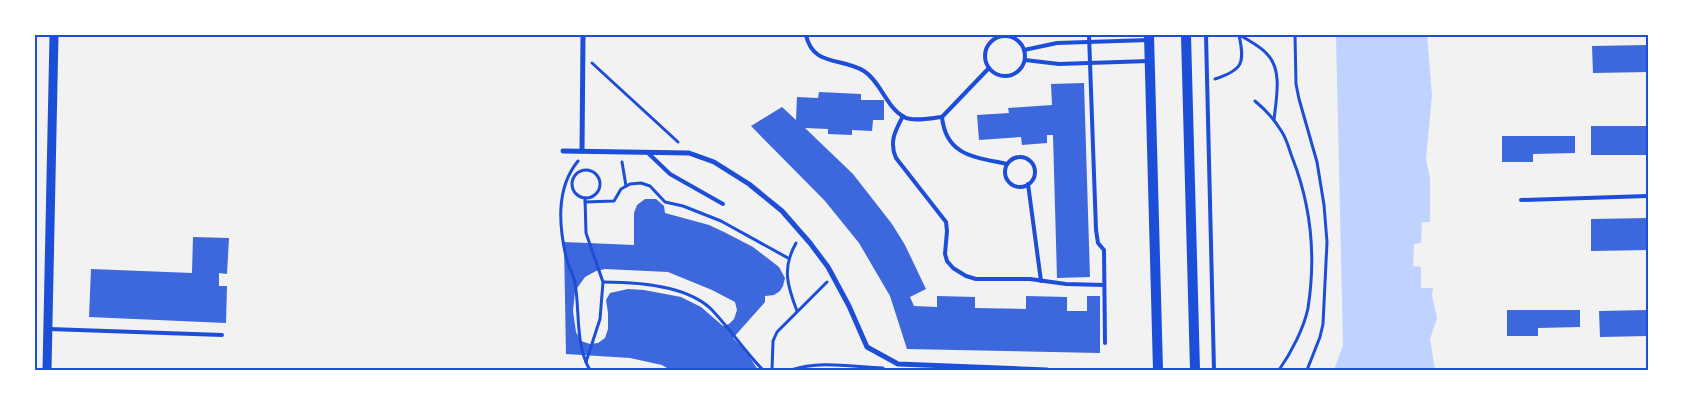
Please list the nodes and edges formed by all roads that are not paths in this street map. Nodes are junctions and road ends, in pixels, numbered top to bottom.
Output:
1 (54, 35) edge
2 (583, 35) edge
3 (806, 35) edge
4 (1003, 35) edge
5 (1089, 35) edge
6 (1186, 35) edge
7 (1206, 35) edge
8 (1149, 37) edge
9 (1089, 42) junction
10 (1024, 50) junction
11 (1024, 60) junction
12 (1150, 61) junction
13 (1090, 63) junction
14 (989, 68) junction
15 (903, 116) junction
16 (942, 117) junction
17 (563, 151) dead end
18 (584, 151) junction
19 (647, 152) junction
20 (1007, 164) junction
21 (1028, 184) junction
22 (1648, 196) edge
23 (1521, 200) dead end
24 (724, 204) dead end
25 (1040, 281) junction
26 (1104, 285) junction
27 (48, 329) junction
28 (222, 335) dead end
29 (1105, 342) dead end
30 (47, 370) edge
31 (1047, 370) edge
32 (1158, 370) edge
33 (1195, 370) edge
34 (1213, 370) edge
35 (1257, 370) edge

1 - 27 street
2 - 18 street
3 - 15 lane
4 - 10 lane
4 - 14 lane
5 - 9 lane
6 - 33 main road
7 - 34 lane
8 - 9 lane
8 - 12 main road
9 - 10 lane
9 - 13 lane
10 - 11 lane
11 - 13 lane
11 - 14 lane
12 - 13 lane
12 - 32 main road
13 - 26 lane
14 - 16 lane
15 - 16 lane
15 - 25 lane
16 - 20 lane
17 - 18 street
18 - 19 street
19 - 24 lane
19 - 31 street
20 - 21 lane
20 - 21 lane
21 - 25 lane
22 - 23 lane
25 - 26 lane
26 - 29 lane
27 - 28 lane
27 - 30 street
34 - 35 lane

